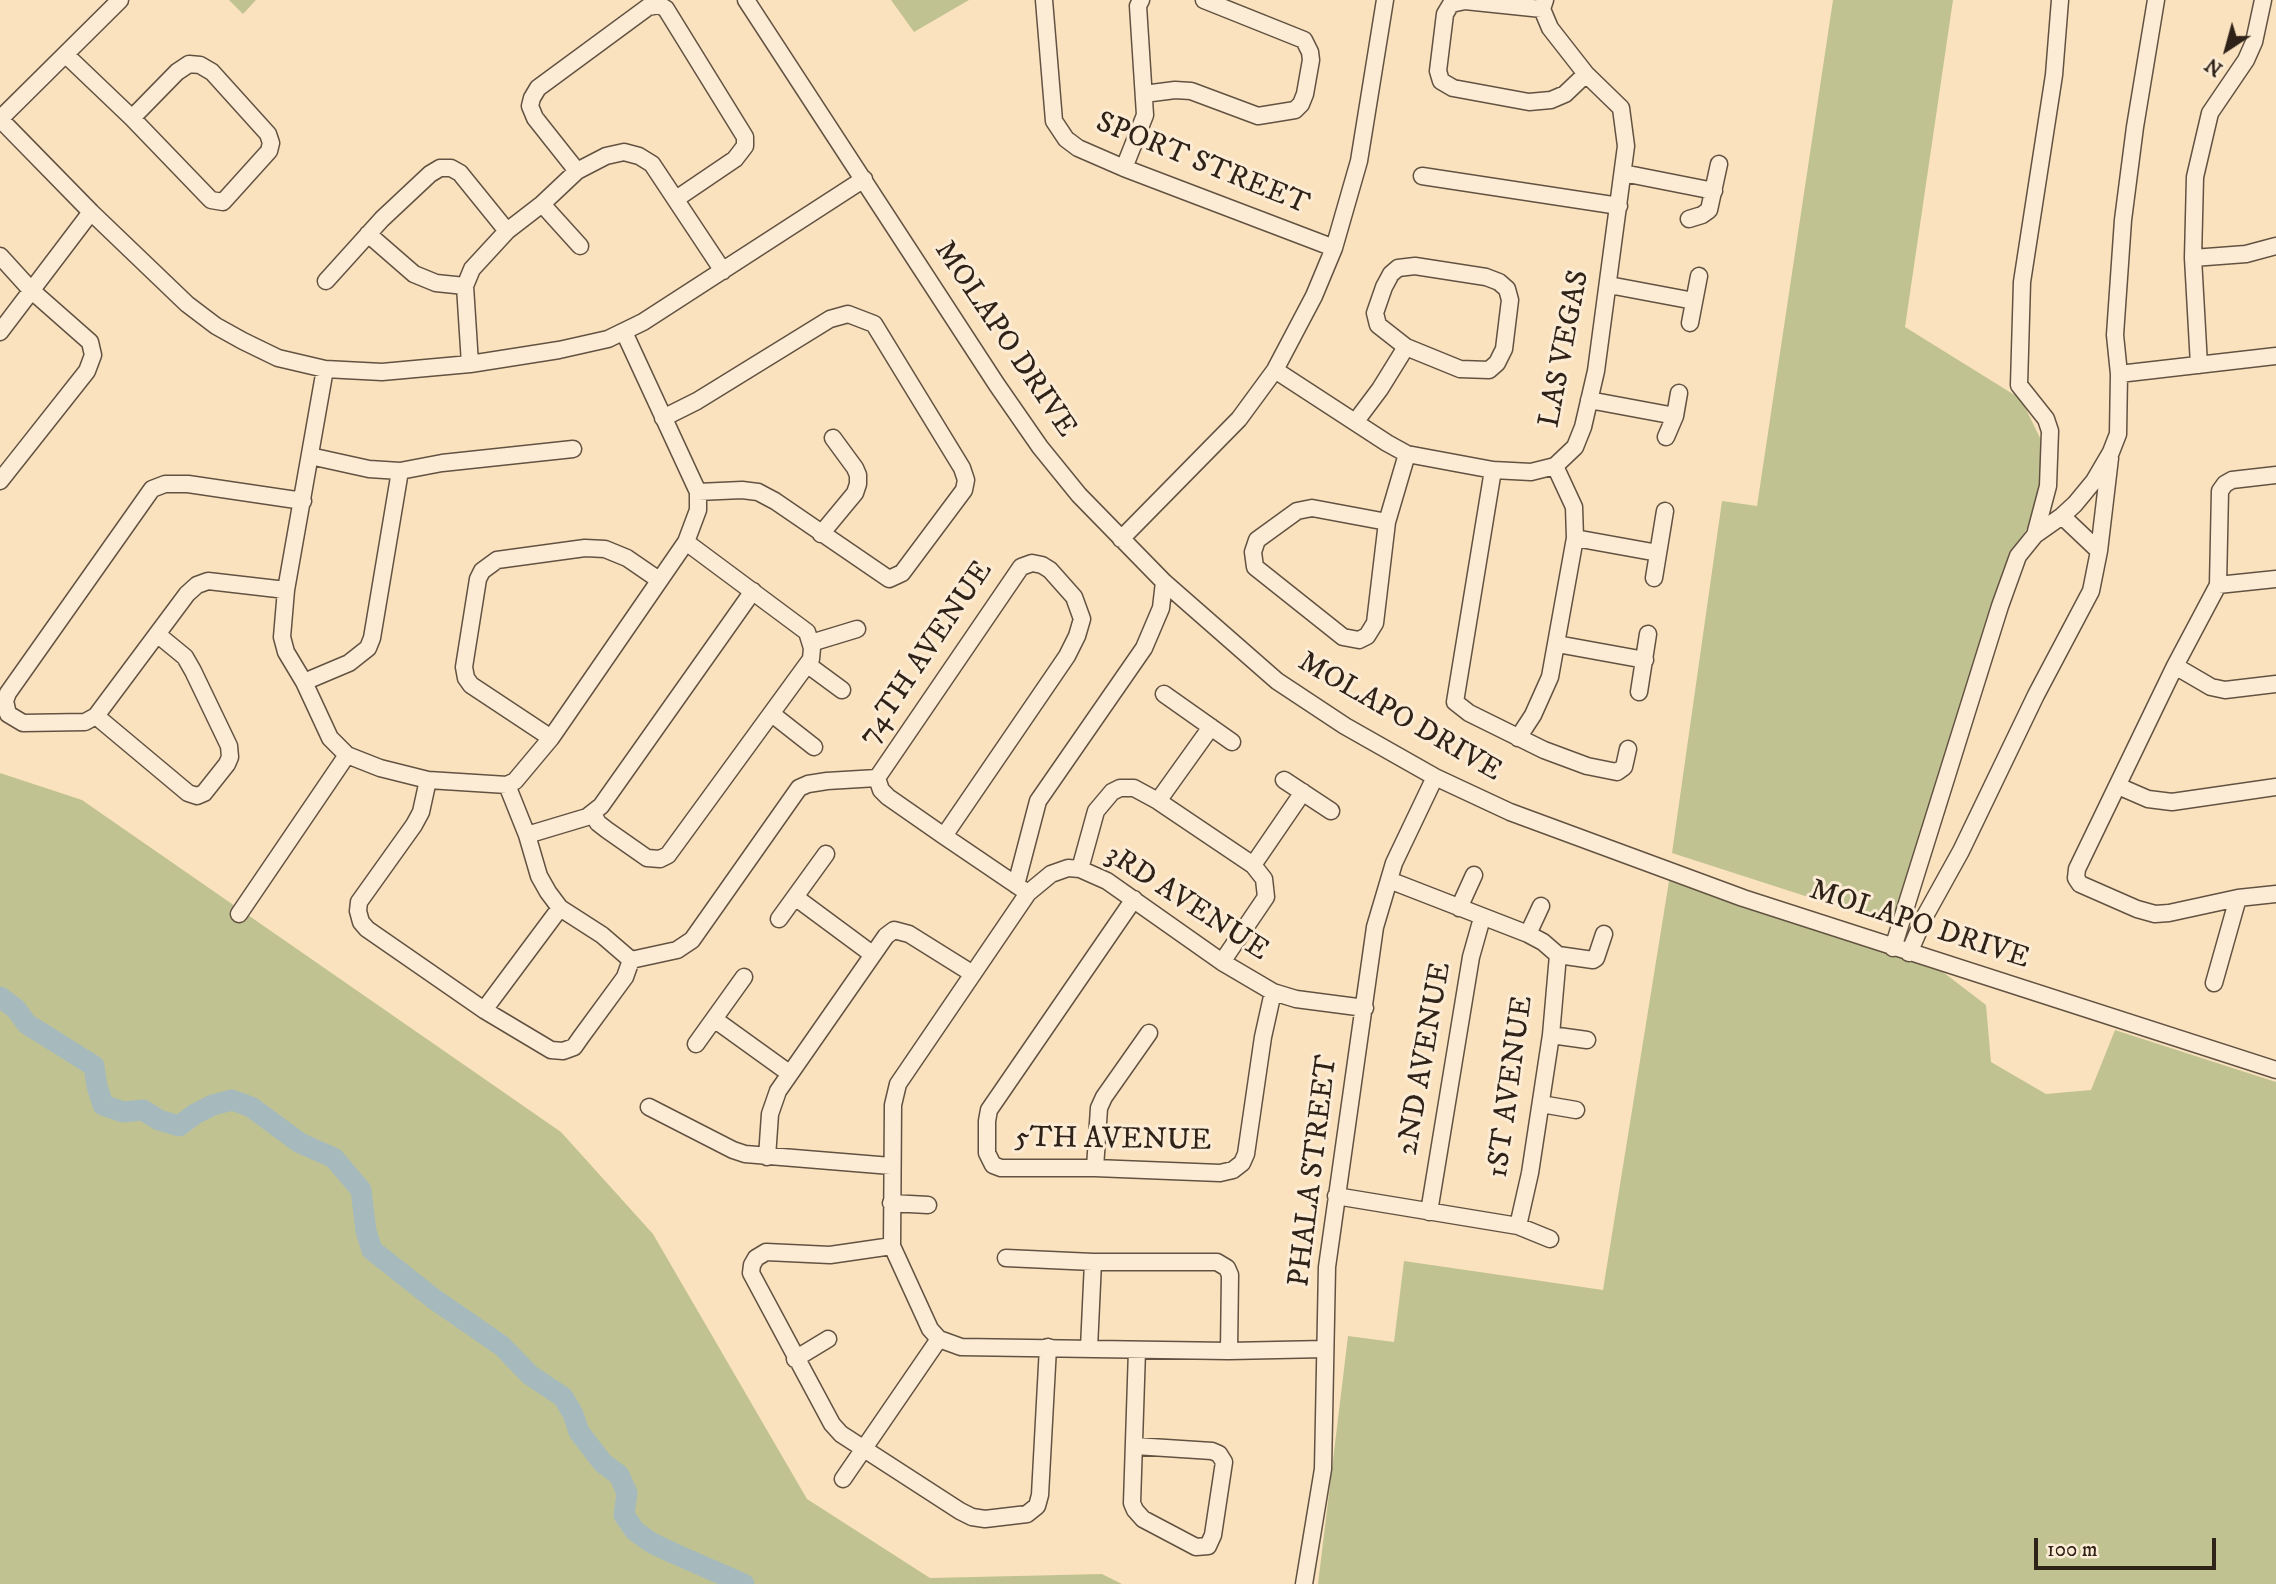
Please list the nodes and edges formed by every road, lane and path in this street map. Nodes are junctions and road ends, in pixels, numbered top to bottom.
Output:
1 (120, 0) edge
2 (746, 0) edge
3 (1044, 0) edge
4 (1140, 0) edge
5 (1204, 0) edge
6 (1385, 0) edge
7 (2060, 0) edge
8 (2156, 0) edge
9 (2263, 0) edge
10 (1543, 5) edge
11 (66, 55) junction
12 (1586, 74) junction
13 (1144, 94) junction
14 (132, 118) junction
15 (0, 119) edge
16 (1719, 164) dead end
17 (1124, 169) junction
18 (577, 172) junction
19 (1623, 173) junction
20 (1422, 176) dead end
21 (864, 179) junction
22 (1712, 198) junction
23 (676, 199) junction
24 (542, 204) junction
25 (1619, 206) junction
26 (90, 212) junction
27 (1689, 219) dead end
28 (507, 231) junction
29 (368, 234) junction
30 (580, 246) dead end
31 (2276, 246) edge
32 (1334, 248) junction
33 (0, 256) edge
34 (2193, 258) junction
35 (723, 271) junction
36 (1699, 276) dead end
37 (326, 281) dead end
38 (1609, 285) junction
39 (465, 286) junction
40 (32, 290) junction
41 (1694, 301) junction
42 (1690, 323) dead end
43 (0, 332) edge
44 (624, 332) junction
45 (1405, 347) junction
46 (2276, 356) edge
47 (470, 364) junction
48 (2199, 365) junction
49 (325, 369) junction
50 (1275, 370) junction
51 (2119, 374) junction
52 (1679, 393) dead end
53 (1589, 400) junction
54 (1675, 416) junction
55 (663, 418) junction
56 (1356, 422) junction
57 (1667, 437) dead end
58 (833, 438) dead end
59 (573, 450) dead end
60 (2111, 452) junction
61 (1407, 454) junction
62 (310, 456) junction
63 (1555, 466) junction
64 (1493, 470) junction
65 (400, 471) junction
66 (2276, 475) edge
67 (0, 481) edge
68 (698, 492) junction
69 (303, 500) junction
70 (1665, 511) dead end
71 (2062, 516) junction
72 (1387, 522) junction
73 (821, 534) junction
74 (2035, 535) junction
75 (1121, 538) junction
76 (1575, 538) junction
77 (686, 542) junction
78 (2099, 551) junction
79 (1658, 553) junction
80 (1654, 578) dead end
81 (2276, 579) edge
82 (659, 580) junction
83 (1164, 582) junction
84 (2218, 585) junction
85 (286, 590) junction
86 (753, 591) junction
87 (858, 629) dead end
88 (158, 634) junction
89 (1648, 634) dead end
90 (811, 643) junction
91 (1557, 644) junction
92 (1645, 660) junction
93 (808, 665) junction
94 (2175, 666) junction
95 (304, 682) junction
96 (2276, 684) edge
97 (842, 690) dead end
98 (1639, 692) dead end
99 (1164, 694) dead end
100 (772, 714) junction
101 (96, 716) junction
102 (1211, 727) junction
103 (551, 738) junction
104 (1518, 738) junction
105 (1232, 742) dead end
106 (814, 747) dead end
107 (1628, 749) dead end
108 (347, 755) junction
109 (1436, 777) junction
110 (877, 778) junction
111 (428, 780) junction
112 (1284, 780) dead end
113 (508, 785) junction
114 (2118, 786) junction
115 (2276, 788) edge
116 (1303, 792) junction
117 (1158, 801) junction
118 (1331, 810) dead end
119 (593, 814) junction
120 (527, 835) junction
121 (944, 836) junction
122 (826, 854) dead end
123 (1253, 865) junction
124 (1080, 869) junction
125 (1474, 875) dead end
126 (1389, 880) junction
127 (1022, 889) junction
128 (2276, 894) edge
129 (794, 897) junction
130 (2238, 898) junction
131 (1134, 899) junction
132 (1541, 906) dead end
133 (560, 908) junction
134 (1459, 908) junction
135 (239, 914) dead end
136 (1482, 918) junction
137 (779, 919) dead end
138 (1528, 934) junction
139 (1604, 934) dead end
140 (1901, 951) junction
141 (872, 954) junction
142 (1558, 955) junction
143 (631, 960) junction
144 (1222, 961) junction
145 (973, 974) junction
146 (744, 977) dead end
147 (2214, 983) dead end
148 (1273, 992) junction
149 (1365, 1008) junction
150 (484, 1010) junction
151 (714, 1019) junction
152 (1149, 1033) dead end
153 (1551, 1035) junction
154 (1587, 1040) dead end
155 (696, 1044) dead end
156 (2276, 1070) edge
157 (789, 1073) junction
158 (1541, 1104) junction
159 (649, 1107) dead end
160 (1576, 1110) dead end
161 (767, 1157) junction
162 (891, 1166) junction
163 (1096, 1168) junction
164 (1336, 1196) junction
165 (891, 1203) junction
166 (928, 1205) dead end
167 (1429, 1212) junction
168 (1518, 1226) junction
169 (1550, 1239) dead end
170 (892, 1246) junction
171 (1006, 1258) dead end
172 (1093, 1262) junction
173 (828, 1339) dead end
174 (939, 1339) junction
175 (1048, 1347) junction
176 (1089, 1348) junction
177 (1325, 1349) junction
178 (1137, 1350) junction
179 (1229, 1351) junction
180 (795, 1359) junction
181 (1135, 1446) junction
182 (863, 1449) junction
183 (843, 1479) dead end
184 (1304, 1584) edge

1 - 11 street
2 - 21 street, MOLAPO DRIVE
3 - 17 street, SPORT STREET
4 - 13 street
5 - 13 street
6 - 32 street
7 - 74 street
8 - 51 street
9 - 34 street
10 - 12 street, LAS VEGAS
10 - 12 street
11 - 14 street
11 - 15 street
12 - 19 street, LAS VEGAS
13 - 17 street
14 - 14 street
15 - 26 street
16 - 22 street
17 - 32 street, SPORT STREET
18 - 23 street
18 - 23 street
18 - 24 street
19 - 22 street
19 - 25 street, LAS VEGAS
20 - 25 street
21 - 35 street
21 - 75 street, MOLAPO DRIVE
22 - 27 street
23 - 35 street
24 - 28 street
24 - 30 street
25 - 38 street, LAS VEGAS
26 - 40 street
26 - 49 street
28 - 29 street
28 - 39 street
29 - 37 street
29 - 39 street
31 - 34 street
32 - 50 street
33 - 40 street
34 - 48 street
35 - 44 street
36 - 41 street
38 - 41 street
38 - 53 street, LAS VEGAS
39 - 47 street
40 - 43 street
40 - 67 street
41 - 42 street
44 - 47 street
44 - 55 street
45 - 45 street
45 - 56 street
46 - 48 street
47 - 49 street
48 - 51 street
49 - 62 street
50 - 56 street, LAS VEGAS
50 - 75 street
51 - 60 street
52 - 54 street
53 - 54 street
53 - 63 street, LAS VEGAS
54 - 57 street
55 - 68 street
55 - 73 street
56 - 61 street, LAS VEGAS
58 - 73 street
59 - 65 street
60 - 71 street
60 - 78 street
61 - 64 street, LAS VEGAS
61 - 72 street
62 - 65 street
62 - 69 street
63 - 64 street, LAS VEGAS
63 - 76 street
64 - 104 street
65 - 95 street
66 - 84 street
68 - 73 street
68 - 77 street
69 - 85 street
69 - 101 street
70 - 79 street
71 - 74 street
71 - 78 street
72 - 72 street
74 - 140 street
75 - 83 street, MOLAPO DRIVE
76 - 79 street
76 - 91 street
77 - 82 street
77 - 86 street
78 - 140 street
79 - 80 street
81 - 84 street
82 - 103 street
82 - 103 street
83 - 109 street, MOLAPO DRIVE
83 - 127 street
84 - 94 street
85 - 88 street
85 - 95 street
86 - 90 street
86 - 119 street
87 - 90 street
88 - 101 street
88 - 101 street
89 - 92 street
90 - 93 street
91 - 92 street
91 - 104 street
92 - 98 street
93 - 97 street
93 - 100 street
94 - 96 street
94 - 114 street
95 - 108 street
99 - 102 street
100 - 106 street
100 - 119 street
102 - 105 street
102 - 117 street
103 - 113 street
104 - 107 street
108 - 111 street
108 - 135 street
109 - 126 street, PHALA STREET
109 - 140 street, MOLAPO DRIVE
110 - 121 street, 74TH AVENUE
110 - 121 street, 74TH AVENUE
110 - 143 street
111 - 113 street
111 - 150 street
112 - 116 street
113 - 120 street
114 - 115 street
114 - 130 street
116 - 118 street
116 - 123 street
117 - 123 street
117 - 124 street, 3RD AVENUE
119 - 120 street
120 - 133 street
121 - 127 street, 74TH AVENUE
122 - 129 street
123 - 144 street
124 - 127 street
124 - 131 street, 3RD AVENUE
125 - 134 street
126 - 134 street
126 - 149 street, PHALA STREET
127 - 145 street
128 - 130 street
129 - 137 street
129 - 141 street
130 - 147 street
131 - 144 street, 3RD AVENUE
131 - 163 street, 5TH AVENUE
132 - 138 street
133 - 143 street
133 - 150 street
134 - 136 street
136 - 138 street
136 - 167 street, 2ND AVENUE
138 - 142 street
139 - 142 street
140 - 156 street, MOLAPO DRIVE
141 - 145 street
141 - 157 street
142 - 153 street, 1ST AVENUE
143 - 150 street
144 - 148 street, 3RD AVENUE
145 - 162 street
146 - 151 street
148 - 149 street, 3RD AVENUE
148 - 163 street, 5TH AVENUE
149 - 164 street, PHALA STREET
151 - 155 street
151 - 157 street
152 - 163 street
153 - 154 street
153 - 158 street, 1ST AVENUE
157 - 161 street
158 - 160 street
158 - 168 street, 1ST AVENUE
159 - 161 street
161 - 162 street
162 - 165 street
164 - 167 street, 1ST AVENUE
164 - 177 street, PHALA STREET
165 - 166 street
165 - 170 street
167 - 168 street, 1ST AVENUE
168 - 169 street, 1ST AVENUE
170 - 174 street
170 - 180 street
171 - 172 street
172 - 176 street
172 - 179 street
173 - 180 street
174 - 175 street
174 - 182 street
175 - 176 street
175 - 182 street
176 - 178 street
177 - 179 street
177 - 184 street, PHALA STREET
178 - 179 street
178 - 181 street
180 - 182 street
181 - 181 street
182 - 183 street

